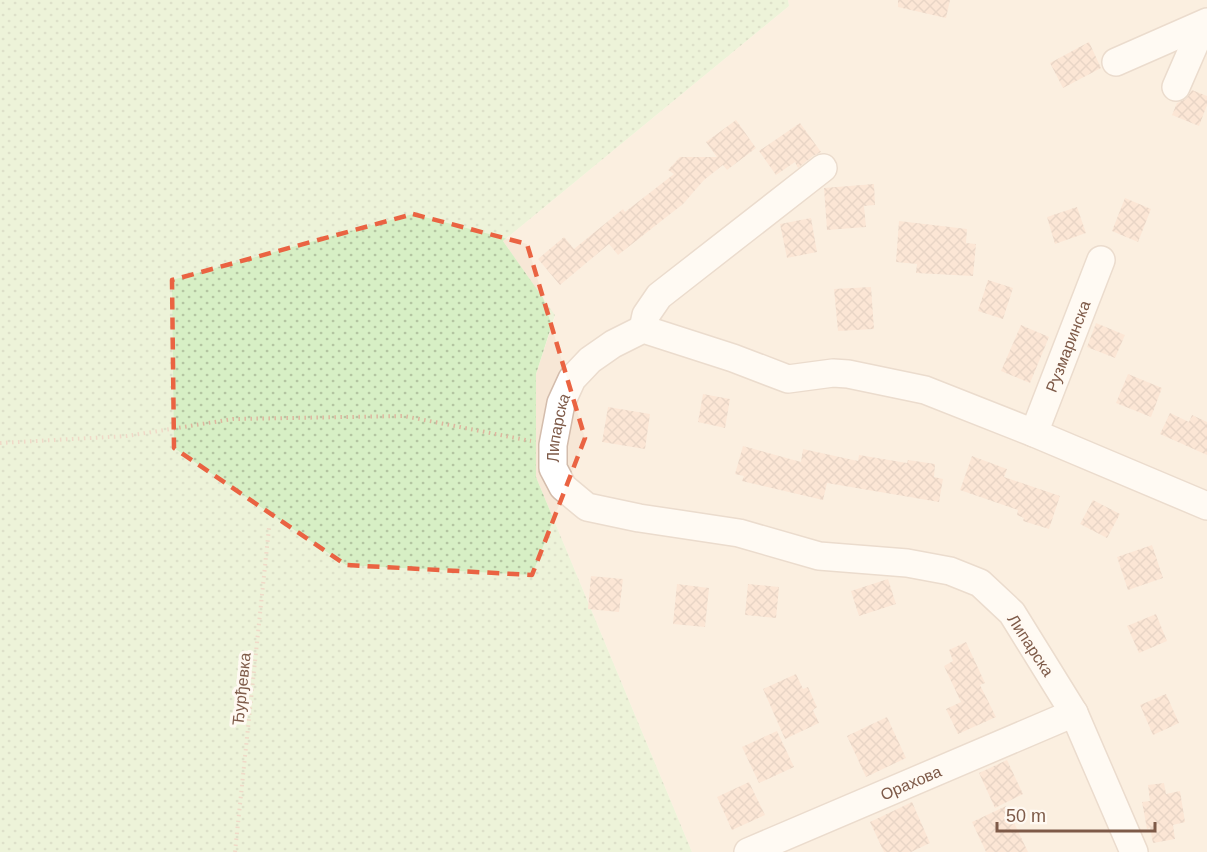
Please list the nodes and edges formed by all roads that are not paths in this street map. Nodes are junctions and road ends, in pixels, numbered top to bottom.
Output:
1 (1207, 23) edge
2 (1116, 62) dead end
3 (1176, 87) dead end
4 (823, 168) dead end
5 (1101, 260) dead end
6 (643, 329) junction
7 (1034, 433) junction
8 (1207, 506) edge
9 (1074, 713) junction
10 (748, 852) edge
11 (1134, 852) edge

1 - 2 street
1 - 3 street
4 - 6 street
5 - 7 street, Рузмаринска
6 - 7 street
6 - 9 street, Липарска
7 - 8 street
9 - 10 street, Орахова
9 - 11 street, Липарска

